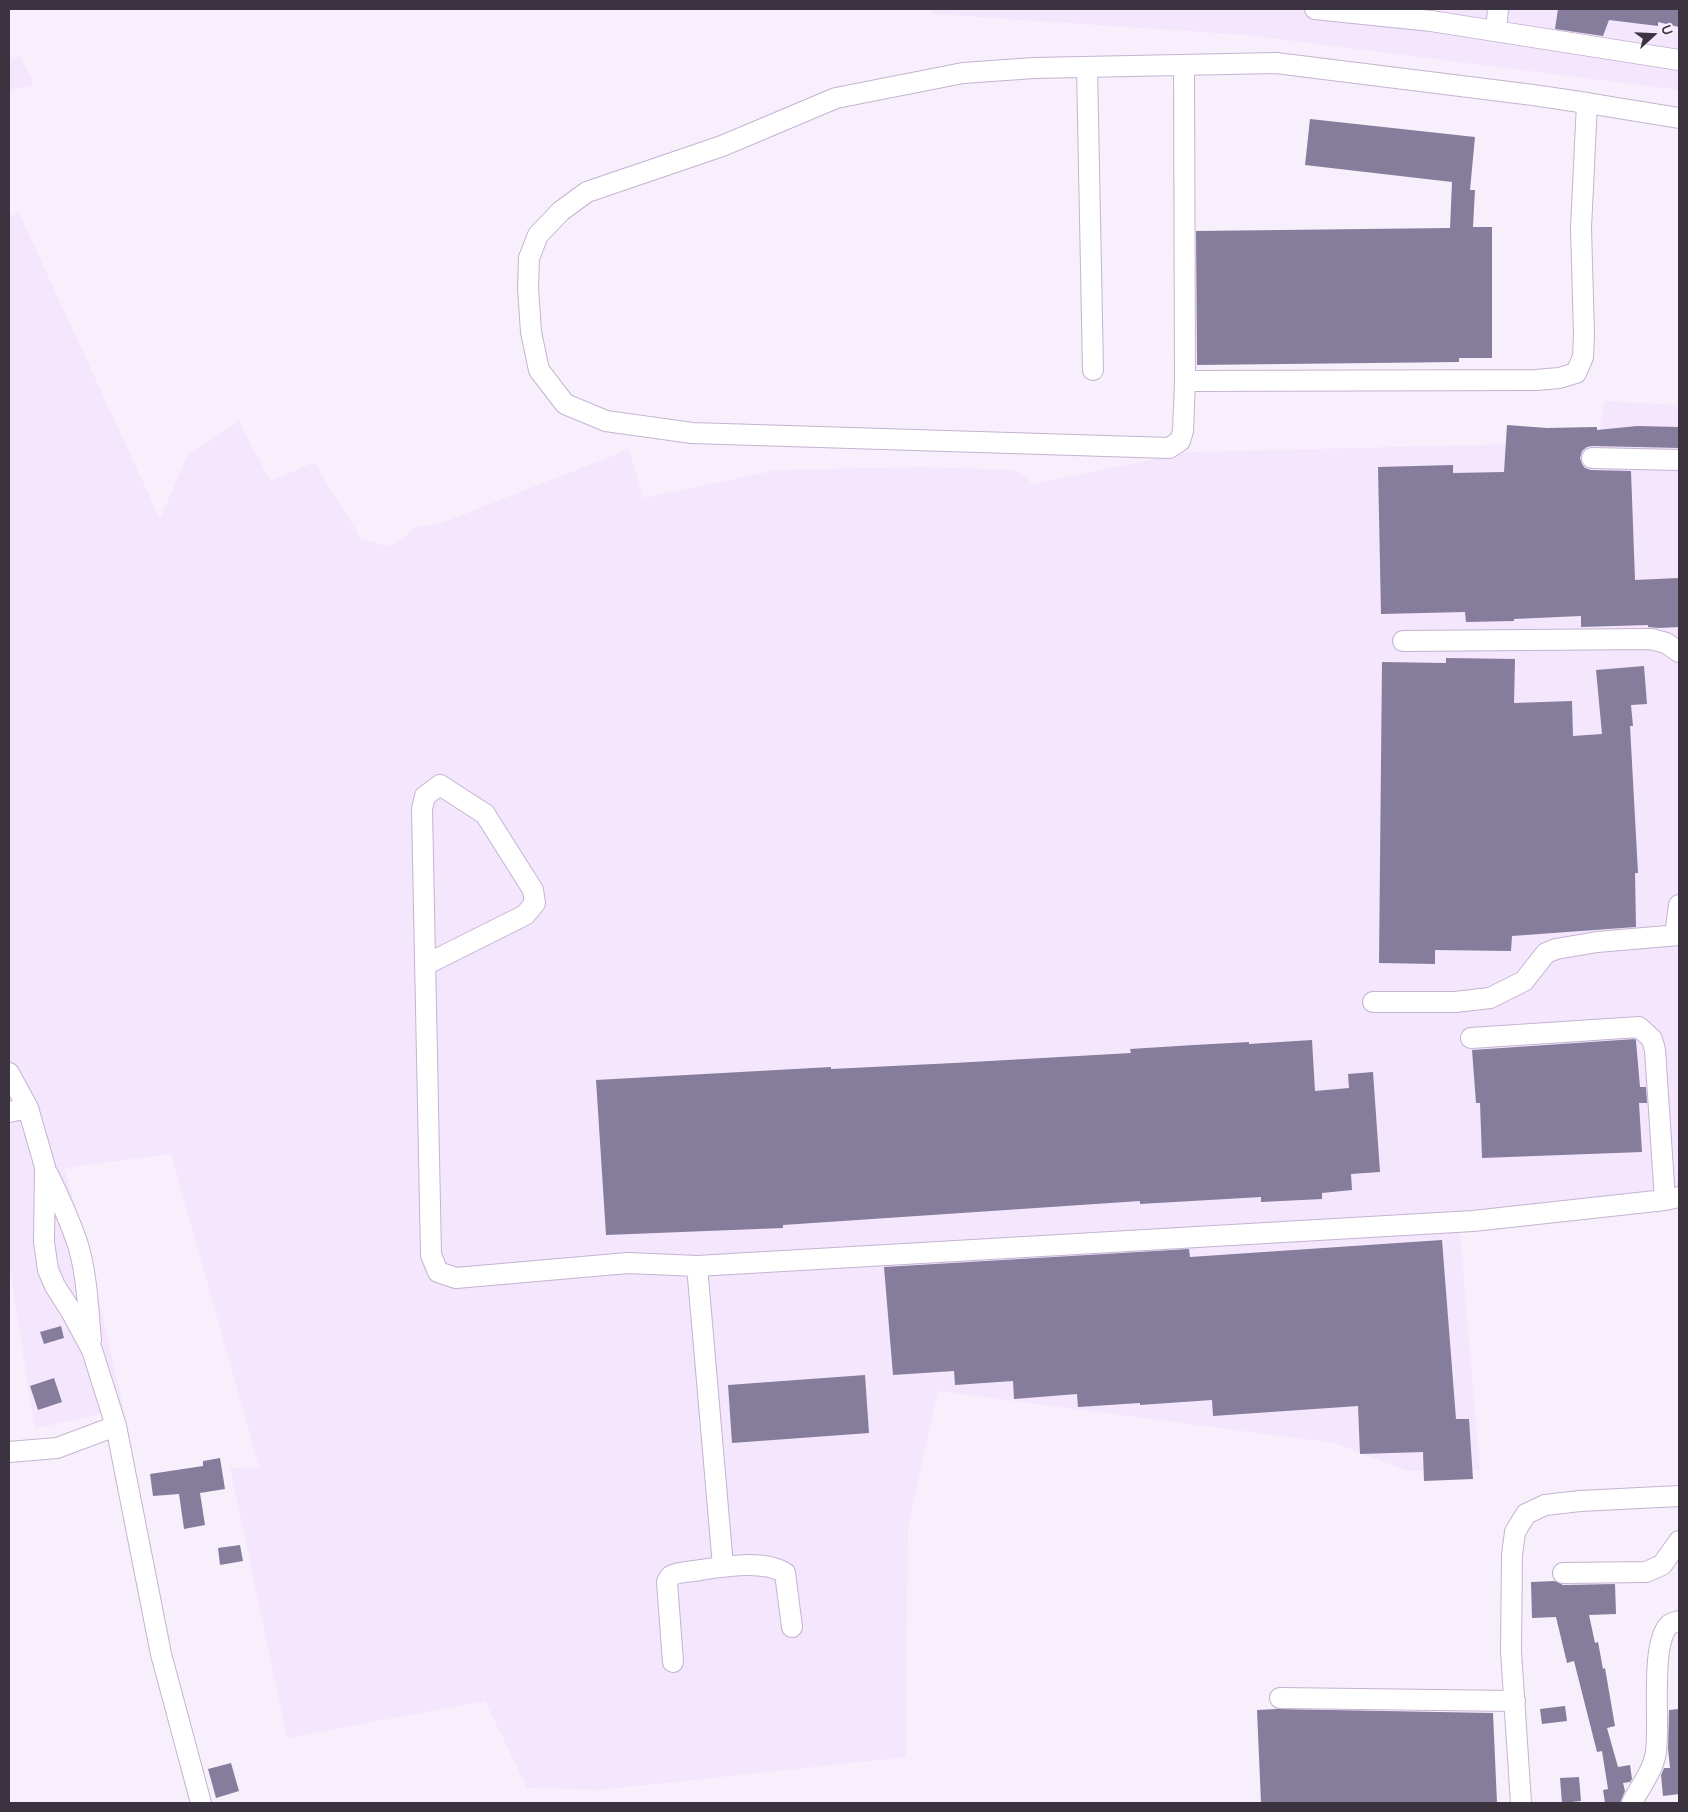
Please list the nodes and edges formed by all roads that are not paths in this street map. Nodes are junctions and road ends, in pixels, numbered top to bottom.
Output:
1 (1315, 9) edge
2 (1498, 9) edge
3 (1496, 31) junction
4 (1679, 60) edge
5 (1184, 65) junction
6 (1087, 67) junction
7 (1587, 104) junction
8 (1679, 118) edge
9 (1093, 370) dead end
10 (1185, 381) junction
11 (1592, 458) dead end
12 (1679, 460) edge
13 (1403, 641) dead end
14 (1679, 652) edge
15 (1679, 906) edge
16 (1677, 935) edge
17 (425, 965) junction
18 (1373, 1002) dead end
19 (1470, 1038) dead end
20 (9, 1073) edge
21 (28, 1108) junction
22 (9, 1112) edge
23 (45, 1167) junction
24 (1672, 1198) edge
25 (697, 1266) junction
26 (92, 1350) junction
27 (116, 1426) junction
28 (9, 1452) edge
29 (1679, 1496) edge
30 (1679, 1541) edge
31 (723, 1566) junction
32 (1563, 1573) dead end
33 (1679, 1621) edge
34 (792, 1627) dead end
35 (673, 1662) dead end
36 (1280, 1698) dead end
37 (1515, 1701) junction
38 (201, 1803) edge
39 (1521, 1803) edge
40 (1632, 1803) edge

1 - 3 street
2 - 3 street
3 - 4 street
5 - 6 street
5 - 7 street
5 - 10 street
6 - 9 street
6 - 10 street
7 - 8 street
7 - 10 street
11 - 12 street
13 - 14 street
15 - 16 street
16 - 18 street
17 - 17 street
17 - 25 street
19 - 24 street
20 - 21 street
21 - 22 street
21 - 23 street
23 - 26 street
23 - 26 street
24 - 25 street
25 - 31 street
26 - 27 street
27 - 28 street
27 - 38 street
29 - 37 street
30 - 32 street
31 - 34 street
31 - 35 street
33 - 40 street
36 - 37 street
37 - 39 street

